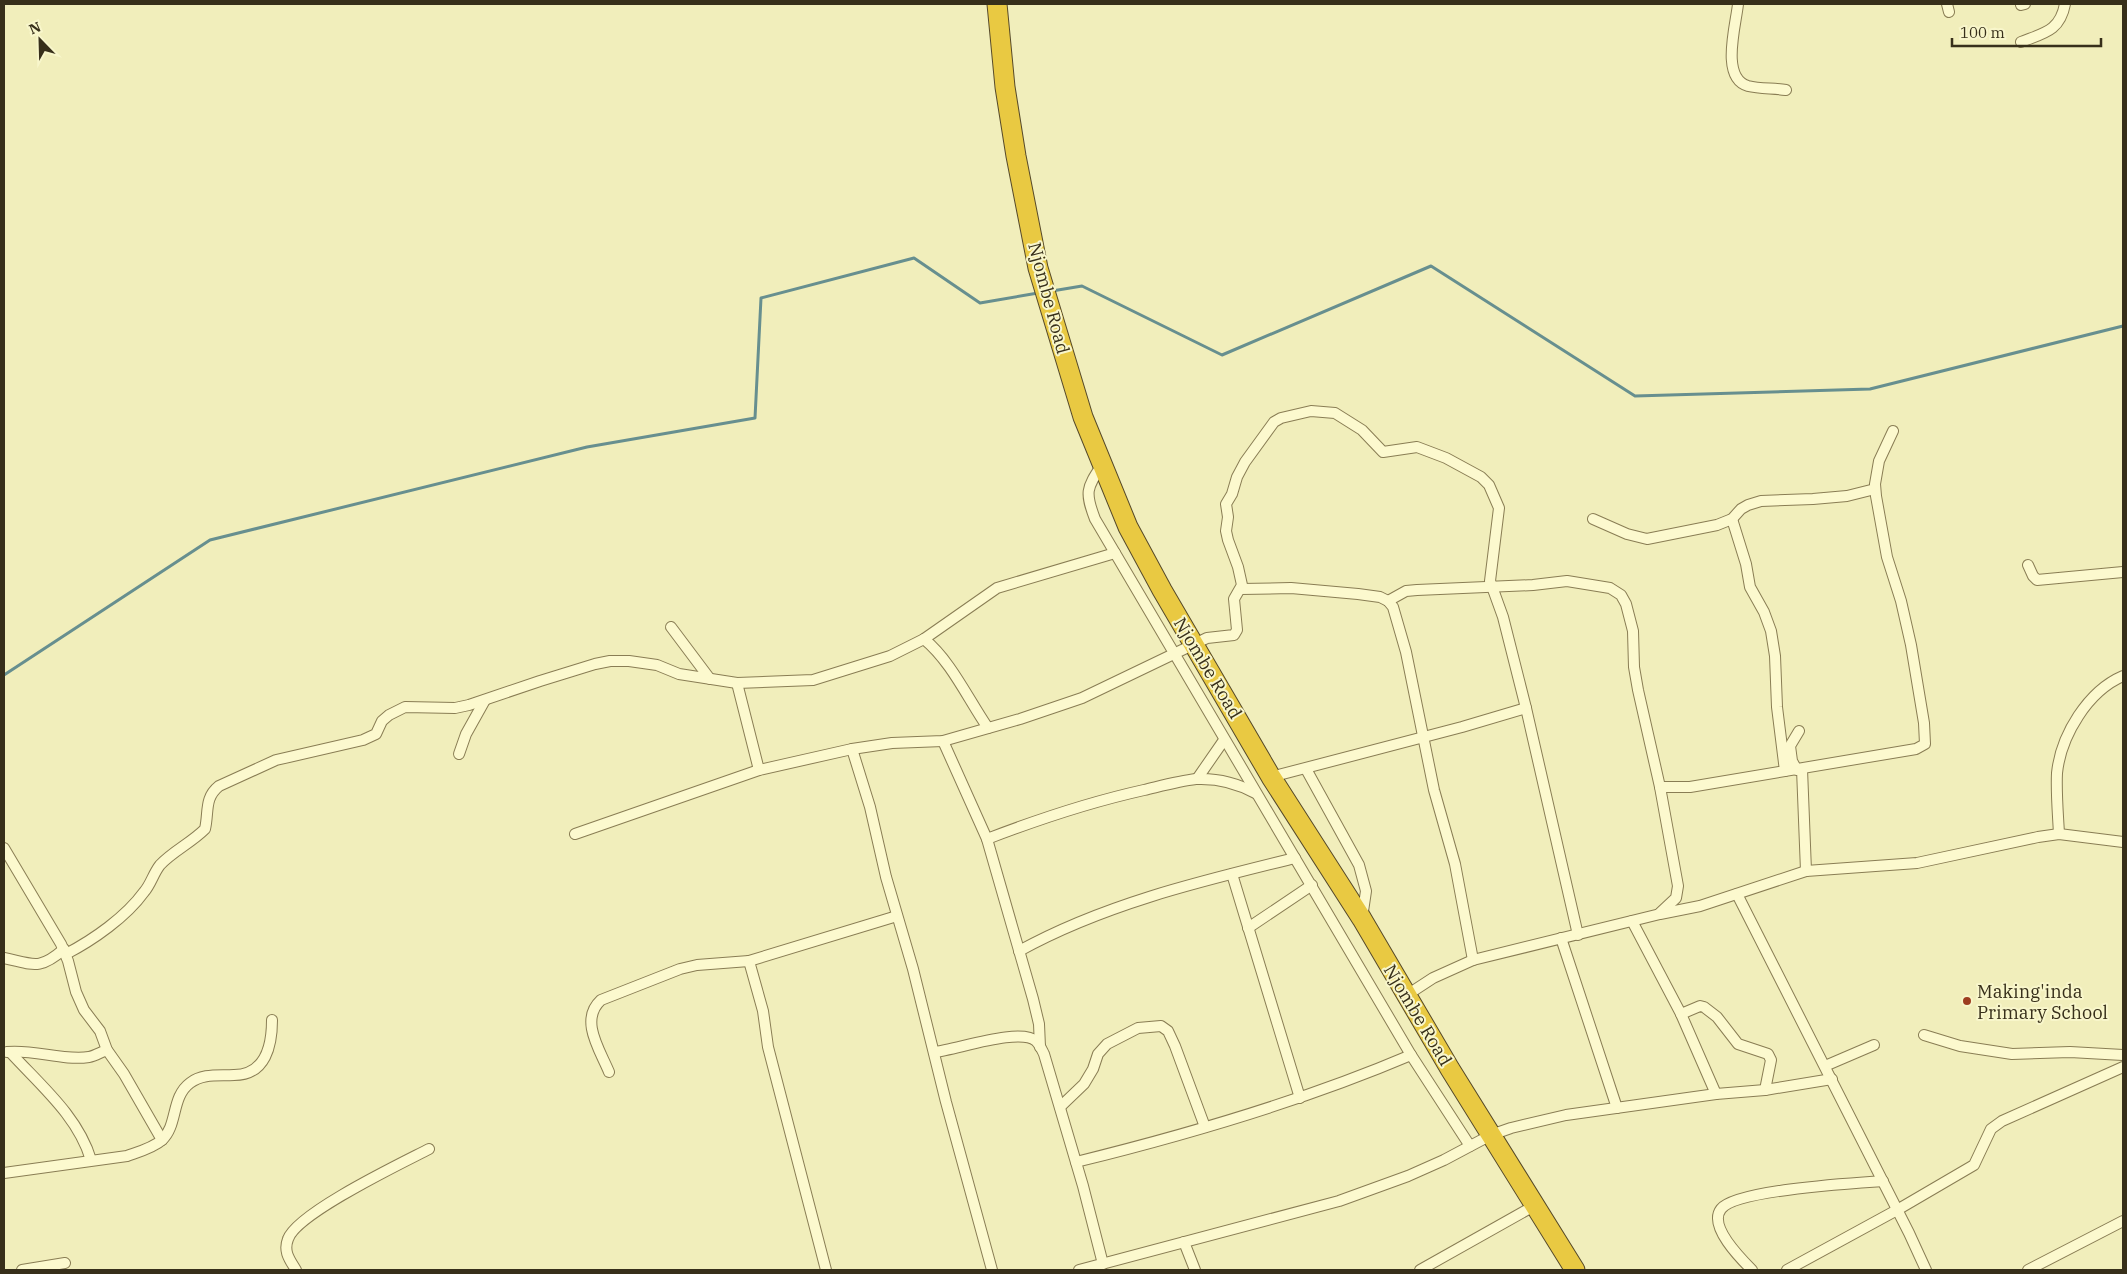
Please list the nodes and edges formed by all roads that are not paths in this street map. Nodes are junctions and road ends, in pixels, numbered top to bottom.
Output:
1 (997, 4) edge
2 (1738, 4) edge
3 (2065, 4) edge
4 (2021, 42) dead end
5 (1786, 90) dead end
6 (1893, 431) dead end
7 (1102, 466) junction
8 (1875, 489) junction
9 (1593, 519) dead end
10 (1732, 519) junction
11 (1115, 553) junction
12 (2028, 565) dead end
13 (2123, 572) edge
14 (1492, 587) junction
15 (1241, 589) junction
16 (1388, 601) junction
17 (671, 627) dead end
18 (924, 639) junction
19 (1195, 645) junction
20 (1176, 654) junction
21 (2123, 676) edge
22 (710, 679) junction
23 (736, 683) junction
24 (485, 700) junction
25 (1526, 708) junction
26 (988, 728) junction
27 (1799, 731) dead end
28 (1423, 737) junction
29 (1224, 740) junction
30 (943, 741) junction
31 (852, 749) junction
32 (459, 754) dead end
33 (1306, 768) junction
34 (759, 770) junction
35 (1800, 770) junction
36 (1785, 772) junction
37 (1272, 777) junction
38 (1197, 779) junction
39 (1660, 788) junction
40 (1256, 794) junction
41 (574, 834) dead end
42 (2059, 834) junction
43 (987, 839) junction
44 (2123, 842) edge
45 (4, 848) edge
46 (1295, 858) junction
47 (1806, 871) junction
48 (1232, 874) junction
49 (1312, 885) junction
50 (1737, 894) junction
51 (1660, 914) junction
52 (897, 916) junction
53 (1362, 920) junction
54 (1632, 922) junction
55 (1248, 928) junction
56 (1578, 935) junction
57 (1561, 938) junction
58 (1019, 951) junction
59 (65, 952) junction
60 (4, 958) edge
61 (749, 960) junction
62 (1473, 960) junction
63 (1407, 995) junction
64 (1682, 1014) junction
65 (272, 1020) dead end
66 (1924, 1035) dead end
67 (1874, 1045) dead end
68 (1040, 1047) junction
69 (107, 1050) junction
70 (7, 1052) edge
71 (934, 1052) junction
72 (2123, 1055) edge
73 (1411, 1056) junction
74 (1825, 1066) junction
75 (2123, 1068) edge
76 (609, 1072) dead end
77 (1832, 1079) junction
78 (1765, 1090) junction
79 (1716, 1094) junction
80 (1300, 1098) junction
81 (1060, 1107) junction
82 (1617, 1108) junction
83 (1204, 1127) junction
84 (1491, 1135) junction
85 (162, 1140) junction
86 (1470, 1146) junction
87 (429, 1149) dead end
88 (91, 1160) junction
89 (1076, 1162) junction
90 (4, 1173) edge
91 (1883, 1181) junction
92 (1534, 1206) junction
93 (1897, 1210) junction
94 (2123, 1222) edge
95 (1184, 1242) junction
96 (65, 1263) dead end
97 (1103, 1264) junction
98 (22, 1270) edge
99 (296, 1270) edge
100 (826, 1270) edge
101 (992, 1270) edge
102 (1078, 1270) edge
103 (1195, 1270) edge
104 (1420, 1270) edge
105 (1575, 1270) edge
106 (1752, 1270) edge
107 (1787, 1270) edge
108 (1926, 1270) edge
109 (2028, 1270) edge

1 - 7 highway, Njombe Road
2 - 5 street
3 - 4 street
6 - 8 street
7 - 11 street
7 - 19 highway, Njombe Road
8 - 10 street
8 - 35 street
9 - 10 street
10 - 36 street
11 - 18 street
11 - 20 street
12 - 13 street
14 - 15 street
14 - 16 street
14 - 25 street
14 - 39 street
15 - 16 street
15 - 19 street
16 - 28 street
17 - 22 street
18 - 23 street
18 - 26 street
19 - 20 street
19 - 37 highway, Njombe Road
20 - 26 street
20 - 29 street
21 - 42 street
22 - 23 street
22 - 24 street
23 - 34 street
24 - 32 street
24 - 59 street
25 - 28 street
25 - 56 street
26 - 30 street
27 - 35 street
28 - 33 street
28 - 62 street
29 - 38 street
29 - 40 street
30 - 31 street
30 - 43 street
31 - 34 street
31 - 52 street
33 - 37 street
33 - 53 street
34 - 41 street
35 - 36 street
35 - 47 street
36 - 39 street
37 - 53 highway, Njombe Road
38 - 40 street
38 - 43 street
39 - 51 street
40 - 46 street
42 - 44 street
42 - 47 street
43 - 58 street
45 - 59 street
46 - 48 street
46 - 49 street
47 - 50 street
48 - 55 street
48 - 58 street
49 - 55 street
49 - 73 street
50 - 51 street
50 - 74 street
51 - 54 street
52 - 61 street
52 - 71 street
53 - 63 highway, Njombe Road
54 - 56 street
54 - 64 street
55 - 80 street
56 - 57 street
57 - 62 street
57 - 82 street
58 - 68 street
59 - 60 street
59 - 69 street
61 - 76 street
61 - 100 street
62 - 63 street
63 - 84 highway, Njombe Road
64 - 78 street
64 - 79 street
65 - 85 street
66 - 72 street
67 - 74 street
68 - 71 street
68 - 81 street
69 - 70 street
69 - 85 street
70 - 88 street
71 - 101 street
73 - 80 street
73 - 86 street
74 - 77 street
75 - 93 street
77 - 78 street
77 - 91 street
78 - 79 street
79 - 82 street
80 - 83 street
81 - 83 street
81 - 89 street
82 - 84 street
83 - 89 street
84 - 86 street
84 - 92 highway, Njombe Road
85 - 88 street
86 - 95 street
87 - 99 street
88 - 90 street
89 - 97 street
91 - 93 street
91 - 106 street
92 - 104 street
92 - 105 highway, Njombe Road
93 - 107 street
93 - 108 street
94 - 109 street
95 - 97 street
95 - 103 street
96 - 98 street
97 - 102 street

